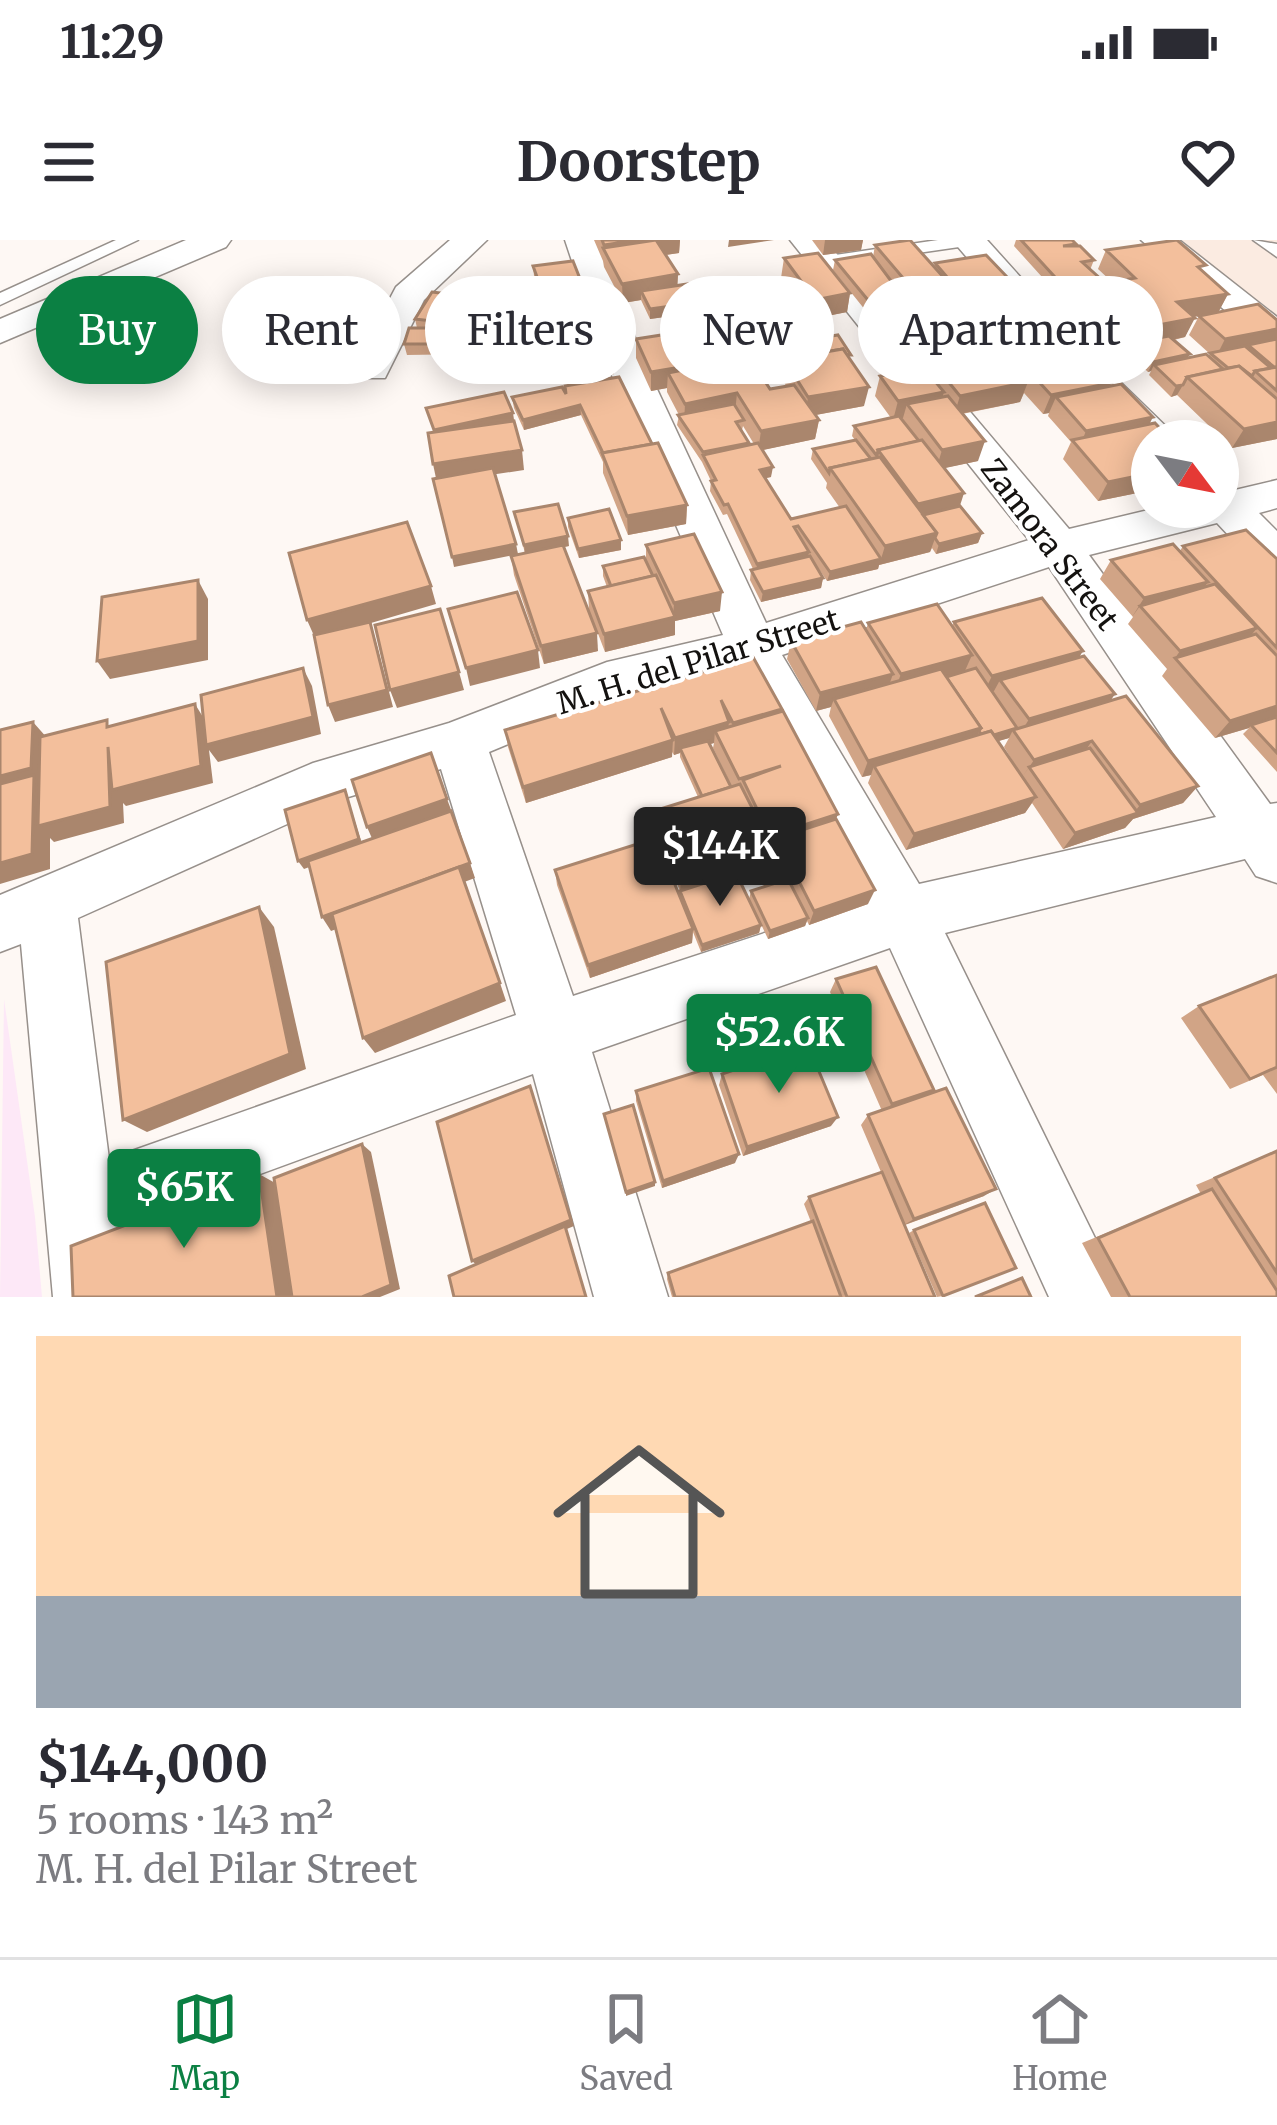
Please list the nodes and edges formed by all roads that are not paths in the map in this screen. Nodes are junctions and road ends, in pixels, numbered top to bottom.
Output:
1 (130, 240) edge
2 (214, 240) edge
3 (470, 240) edge
4 (582, 240) edge
5 (971, 240) edge
6 (1158, 240) edge
7 (1261, 240) edge
8 (815, 251) edge
9 (1277, 252) edge
10 (0, 300) edge
11 (401, 310) edge
12 (0, 332) edge
13 (1277, 335) edge
14 (1138, 420) edge
15 (1277, 494) edge
16 (1239, 500) edge
17 (1239, 520) edge
18 (1131, 527) edge
19 (1059, 547) junction
20 (1277, 559) edge
21 (752, 646) junction
22 (459, 742) junction
23 (1270, 841) edge
24 (23, 915) edge
25 (905, 915) junction
26 (554, 1034) junction
27 (80, 1205) junction
28 (89, 1297) edge
29 (631, 1297) edge
30 (1087, 1297) edge

1 - 10 lane
2 - 12 street
3 - 11 street
4 - 21 street
5 - 8 lane
5 - 14 street
6 - 13 street
7 - 9 lane
8 - 19 street, Zamora Street
15 - 16 street, M. H. del Pilar Street
17 - 20 street
18 - 19 street, M. H. del Pilar Street
19 - 21 street, M. H. del Pilar Street
19 - 23 street, Zamora Street
21 - 22 street, M. H. del Pilar Street
21 - 25 street
22 - 24 street, M. H. del Pilar Street
22 - 26 street
23 - 25 street
24 - 27 street
25 - 26 street
25 - 30 street
26 - 27 street
26 - 29 street
27 - 28 street

